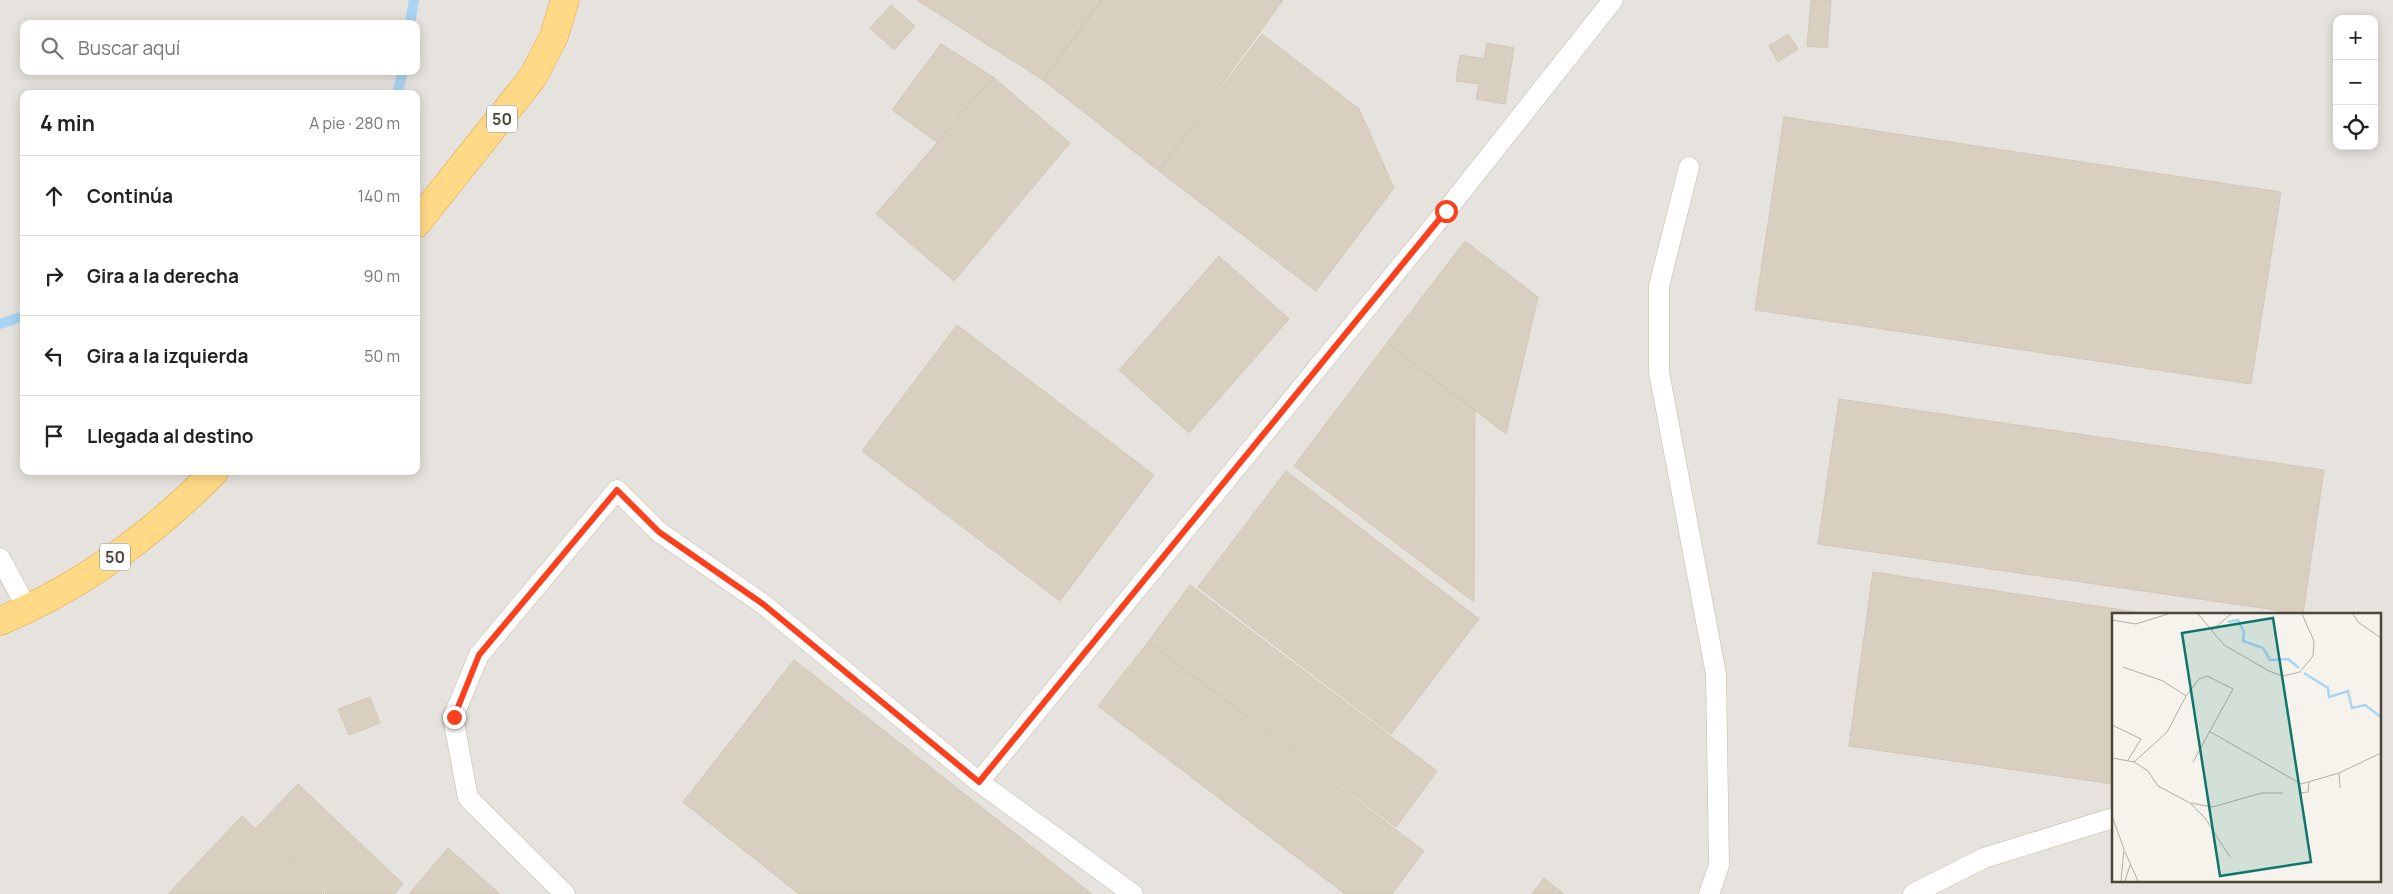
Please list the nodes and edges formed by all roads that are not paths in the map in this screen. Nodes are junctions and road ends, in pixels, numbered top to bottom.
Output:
1 (565, 0) edge
2 (1613, 0) edge
3 (1689, 167) dead end
4 (420, 219) edge
5 (211, 475) edge
6 (0, 558) edge
7 (28, 610) junction
8 (0, 621) edge
9 (979, 782) junction
10 (2112, 818) edge
11 (565, 894) edge
12 (1133, 894) edge
13 (1709, 894) edge
14 (1913, 894) edge

1 - 4 highway, 50
2 - 9 lane
3 - 13 lane
5 - 7 highway, 50
6 - 7 lane
7 - 8 highway, 50
9 - 11 lane
9 - 12 lane
10 - 14 lane

